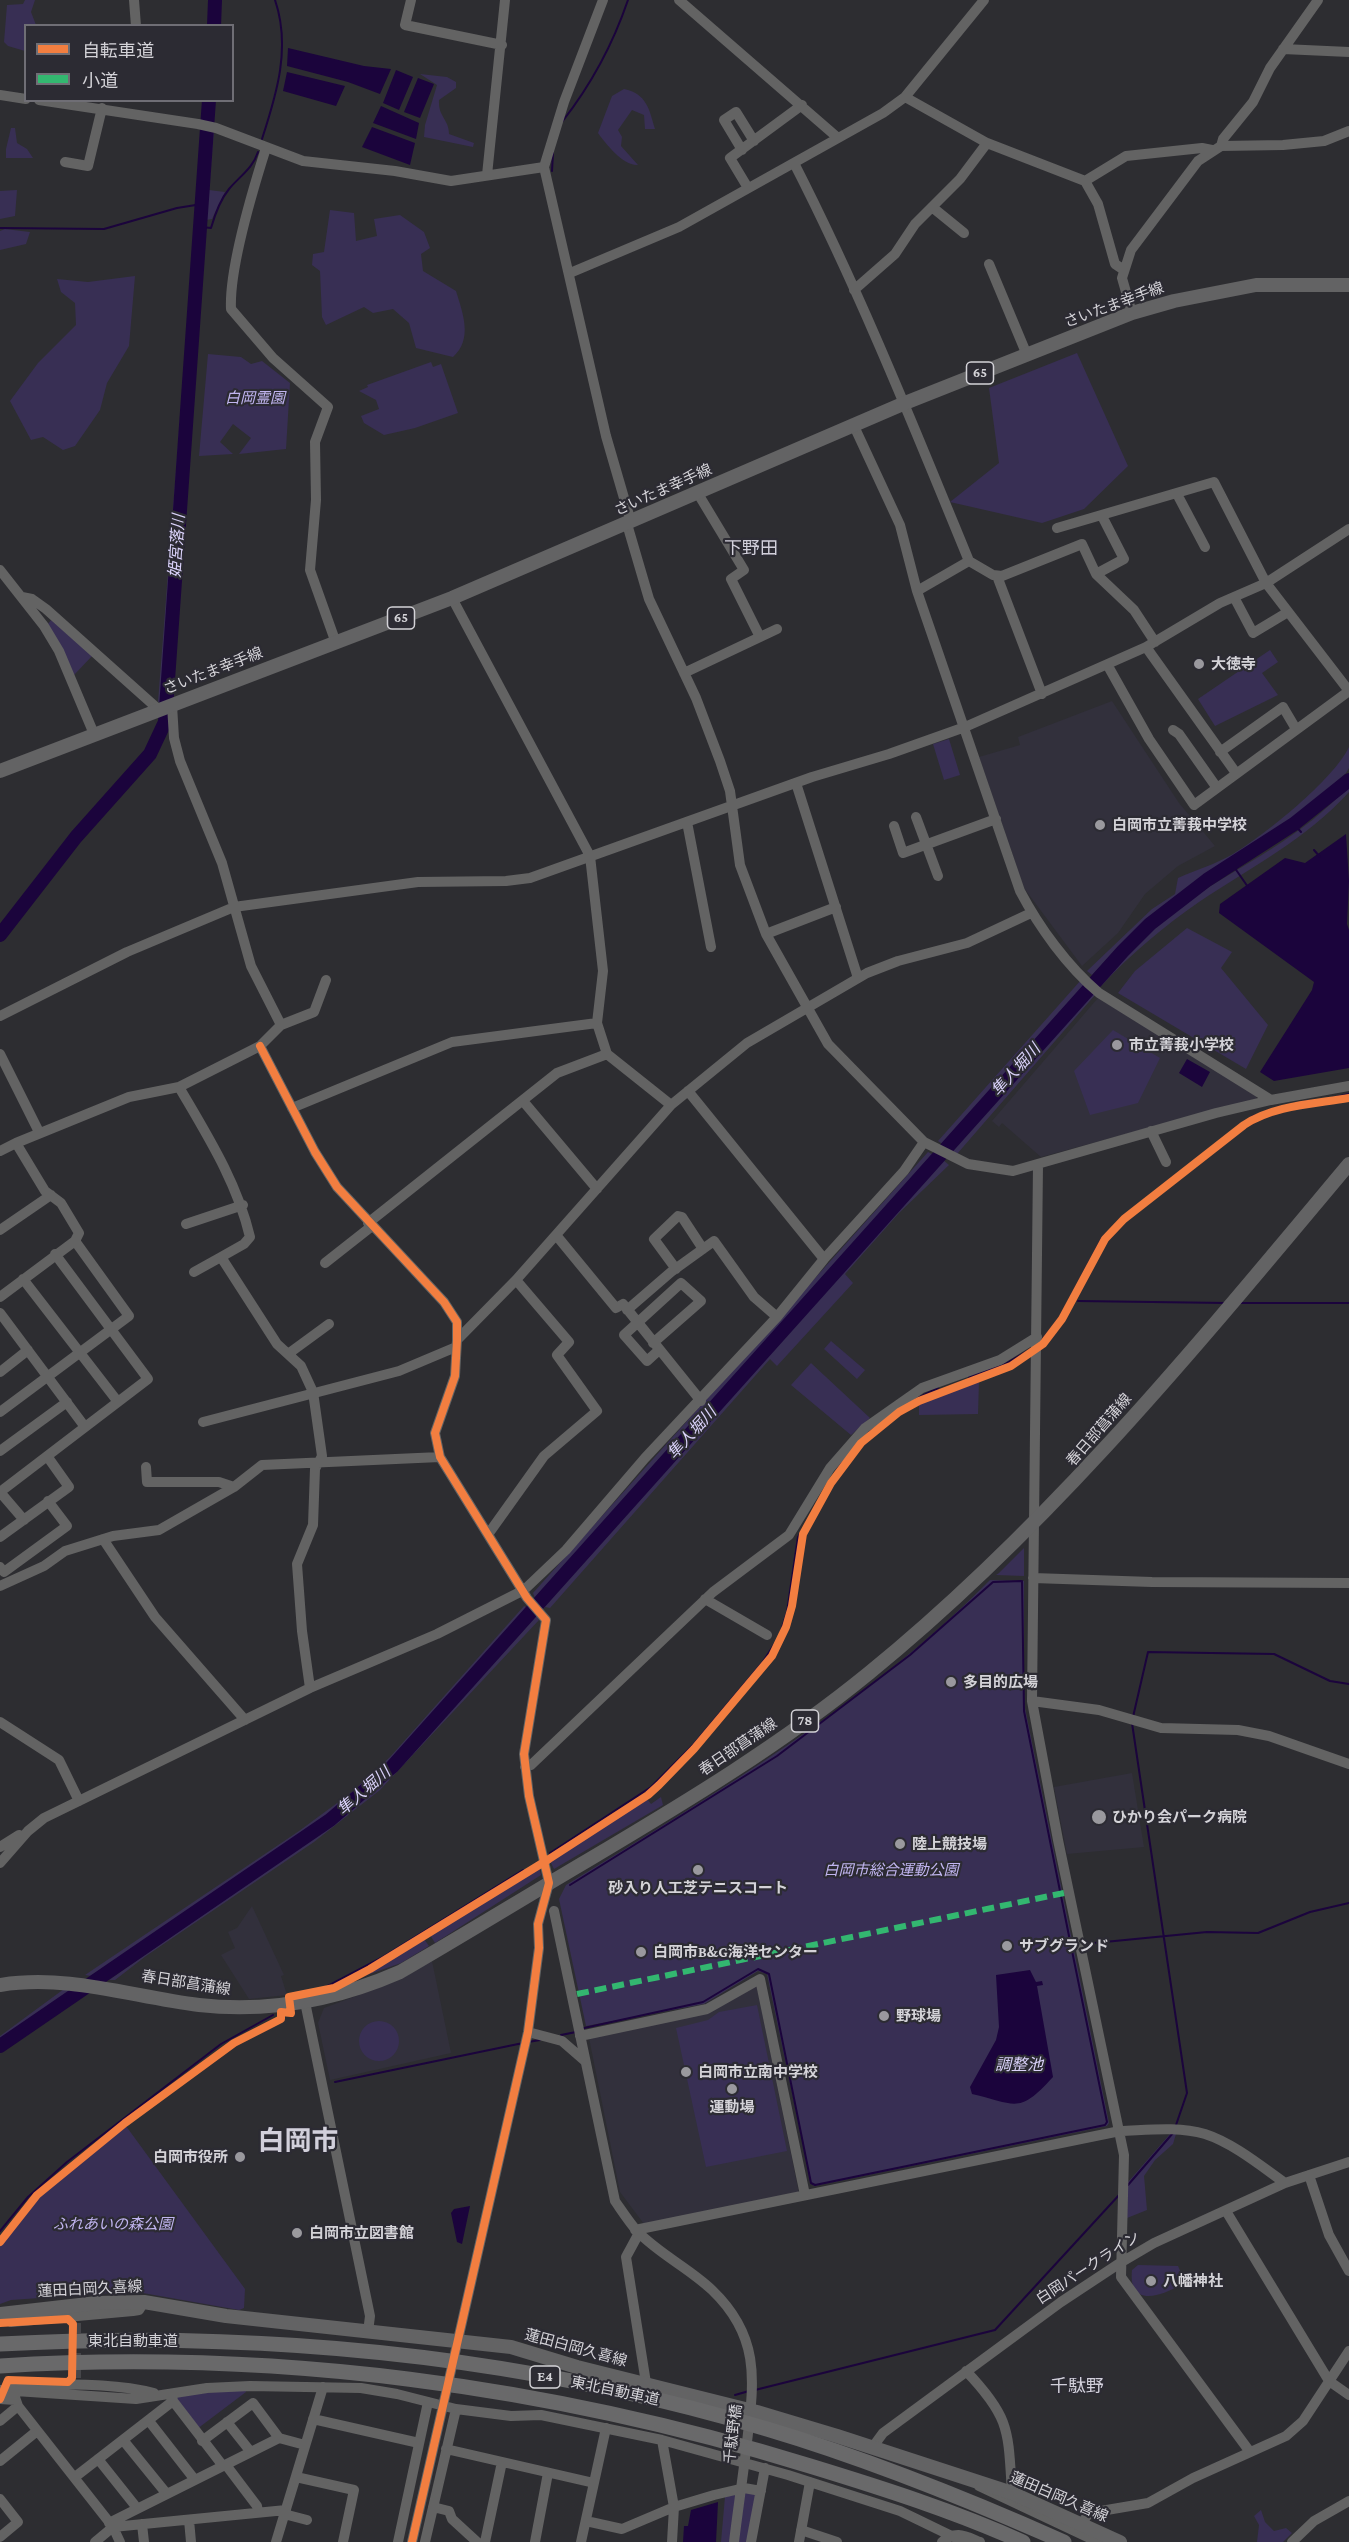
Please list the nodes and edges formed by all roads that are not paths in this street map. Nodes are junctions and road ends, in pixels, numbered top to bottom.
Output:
1 (134, 0) edge
2 (411, 0) edge
3 (505, 0) edge
4 (603, 0) edge
5 (679, 0) edge
6 (984, 0) edge
7 (1318, 0) edge
8 (135, 24) edge
9 (502, 45) junction
10 (1283, 49) junction
11 (1349, 52) edge
12 (0, 95) edge
13 (905, 97) junction
14 (24, 99) edge
15 (55, 102) edge
16 (133, 102) edge
17 (802, 105) junction
18 (102, 108) junction
19 (132, 112) junction
20 (1349, 131) edge
21 (838, 138) junction
22 (754, 141) junction
23 (987, 143) junction
24 (266, 148) junction
25 (1217, 148) junction
26 (742, 150) junction
27 (65, 162) dead end
28 (795, 163) junction
29 (544, 167) junction
30 (487, 175) junction
31 (1085, 181) junction
32 (748, 188) junction
33 (932, 207) junction
34 (964, 233) dead end
35 (989, 264) dead end
36 (1124, 270) junction
37 (570, 273) junction
38 (1349, 285) edge
39 (854, 290) junction
40 (1132, 313) junction
41 (1027, 355) junction
42 (905, 403) junction
43 (854, 426) junction
44 (698, 492) junction
45 (1177, 494) junction
46 (1102, 516) junction
47 (629, 523) junction
48 (1075, 524) junction
49 (1057, 528) dead end
50 (1349, 529) edge
51 (1082, 544) junction
52 (1204, 547) dead end
53 (969, 561) junction
54 (0, 571) edge
55 (1096, 574) junction
56 (997, 576) junction
57 (1266, 584) junction
58 (917, 591) junction
59 (22, 597) junction
60 (1234, 597) junction
61 (453, 598) junction
62 (1288, 612) junction
63 (777, 629) dead end
64 (760, 637) junction
65 (336, 643) junction
66 (1151, 644) junction
67 (1108, 666) junction
68 (684, 673) junction
69 (1349, 691) edge
70 (1042, 694) junction
71 (172, 705) junction
72 (157, 710) junction
73 (965, 727) junction
74 (1296, 729) junction
75 (1173, 730) dead end
76 (93, 734) junction
77 (1220, 752) junction
78 (0, 771) edge
79 (1236, 773) junction
80 (796, 783) junction
81 (1217, 788) junction
82 (731, 807) junction
83 (916, 817) dead end
84 (996, 819) junction
85 (687, 822) junction
86 (894, 826) dead end
87 (925, 845) junction
88 (590, 856) junction
89 (938, 876) dead end
90 (234, 907) junction
91 (836, 907) junction
92 (1031, 913) junction
93 (766, 934) junction
94 (711, 947) dead end
95 (858, 978) junction
96 (326, 980) dead end
97 (807, 1008) junction
98 (0, 1016) edge
99 (597, 1023) junction
100 (281, 1025) junction
101 (260, 1046) junction
102 (0, 1054) edge
103 (607, 1054) junction
104 (1349, 1086) edge
105 (180, 1087) junction
106 (688, 1091) junction
107 (1271, 1100) junction
108 (523, 1101) junction
109 (671, 1105) junction
110 (292, 1108) junction
111 (1151, 1131) junction
112 (39, 1132) junction
113 (16, 1143) junction
114 (928, 1145) junction
115 (0, 1151) edge
116 (1166, 1162) dead end
117 (1349, 1164) edge
118 (1038, 1165) junction
119 (597, 1189) junction
120 (51, 1195) junction
121 (243, 1205) junction
122 (186, 1224) dead end
123 (370, 1224) junction
124 (0, 1230) edge
125 (556, 1235) junction
126 (75, 1241) junction
127 (703, 1249) junction
128 (55, 1254) junction
129 (221, 1257) junction
130 (824, 1259) junction
131 (325, 1263) dead end
132 (676, 1269) junction
133 (194, 1272) dead end
134 (23, 1279) junction
135 (516, 1280) junction
136 (0, 1297) edge
137 (627, 1310) junction
138 (0, 1313) edge
139 (777, 1317) junction
140 (638, 1323) junction
141 (329, 1324) dead end
142 (111, 1329) junction
143 (1037, 1337) junction
144 (457, 1343) junction
145 (656, 1346) junction
146 (28, 1350) junction
147 (79, 1353) junction
148 (288, 1354) junction
149 (0, 1372) edge
150 (48, 1375) junction
151 (313, 1392) junction
152 (701, 1401) junction
153 (67, 1402) junction
154 (118, 1402) junction
155 (0, 1412) edge
156 (203, 1422) dead end
157 (85, 1427) junction
158 (0, 1451) edge
159 (47, 1456) junction
160 (440, 1457) junction
161 (318, 1462) junction
162 (146, 1467) dead end
163 (234, 1487) junction
164 (0, 1492) edge
165 (48, 1501) junction
166 (24, 1520) junction
167 (1035, 1524) junction
168 (489, 1533) junction
169 (0, 1537) edge
170 (104, 1539) junction
171 (0, 1567) edge
172 (1033, 1578) junction
173 (1349, 1583) edge
174 (0, 1586) edge
175 (526, 1595) junction
176 (705, 1599) junction
177 (767, 1635) dead end
178 (310, 1688) junction
179 (1032, 1701) junction
180 (245, 1720) junction
181 (0, 1722) edge
182 (1349, 1764) edge
183 (525, 1767) junction
184 (78, 1801) junction
185 (30, 1829) junction
186 (0, 1847) edge
187 (0, 1863) edge
188 (549, 1883) junction
189 (554, 1911) dead end
190 (0, 1985) edge
191 (305, 2002) junction
192 (528, 2032) junction
193 (580, 2036) junction
194 (585, 2061) junction
195 (1120, 2131) junction
196 (1349, 2162) edge
197 (1309, 2175) junction
198 (1285, 2183) junction
199 (805, 2195) junction
200 (1226, 2211) junction
201 (637, 2231) junction
202 (1120, 2263) junction
203 (1349, 2271) edge
204 (144, 2302) junction
205 (0, 2313) edge
206 (368, 2332) junction
207 (0, 2344) edge
208 (1349, 2351) edge
209 (0, 2366) edge
210 (966, 2371) junction
211 (1329, 2381) junction
212 (0, 2383) edge
213 (646, 2383) junction
214 (323, 2387) junction
215 (12, 2394) edge
216 (160, 2395) junction
217 (1349, 2395) edge
218 (173, 2397) junction
219 (0, 2399) edge
220 (428, 2402) junction
221 (456, 2409) junction
222 (313, 2419) junction
223 (0, 2421) edge
224 (149, 2421) junction
225 (227, 2422) junction
226 (606, 2428) junction
227 (37, 2431) junction
228 (279, 2438) junction
229 (123, 2440) junction
230 (662, 2440) junction
231 (202, 2441) junction
232 (419, 2443) junction
233 (305, 2445) junction
234 (872, 2448) junction
235 (446, 2450) junction
236 (250, 2451) junction
237 (1250, 2452) junction
238 (98, 2459) junction
239 (0, 2461) edge
240 (502, 2462) junction
241 (224, 2466) junction
242 (765, 2468) junction
243 (548, 2473) junction
244 (296, 2477) junction
245 (75, 2478) junction
246 (195, 2480) junction
247 (810, 2482) junction
248 (594, 2483) junction
249 (974, 2483) junction
250 (761, 2491) junction
251 (166, 2493) junction
252 (1012, 2493) junction
253 (0, 2499) edge
254 (1349, 2501) edge
255 (434, 2507) junction
256 (674, 2507) junction
257 (136, 2508) junction
258 (258, 2512) junction
259 (285, 2512) junction
260 (189, 2520) junction
261 (307, 2520) dead end
262 (586, 2521) junction
263 (1082, 2523) junction
264 (142, 2524) junction
265 (111, 2525) junction
266 (801, 2530) junction
267 (0, 2537) edge
268 (946, 2539) edge
269 (95, 2542) edge
270 (120, 2542) edge
271 (144, 2542) edge
272 (191, 2542) edge
273 (276, 2542) edge
274 (343, 2542) edge
275 (399, 2542) edge
276 (412, 2542) edge
277 (425, 2542) edge
278 (477, 2542) edge
279 (485, 2542) edge
280 (534, 2542) edge
281 (581, 2542) edge
282 (672, 2542) edge
283 (734, 2542) edge
284 (752, 2542) edge
285 (799, 2542) edge
286 (837, 2542) edge
287 (964, 2542) edge
288 (980, 2542) edge
289 (1023, 2542) edge
290 (1064, 2542) edge
291 (1098, 2542) edge
292 (1120, 2542) edge
293 (1292, 2542) edge

1 - 8 street
2 - 9 street
3 - 9 street
4 - 29 street
5 - 17 street
6 - 13 street
7 - 10 street
9 - 30 street
10 - 11 street
10 - 25 street
12 - 14 street
13 - 21 street
13 - 23 street
15 - 18 street
16 - 19 street
17 - 21 street
17 - 22 street
18 - 19 street
18 - 27 street
19 - 24 street
20 - 25 street
21 - 28 street
22 - 26 street
22 - 26 street
23 - 31 street
23 - 33 street
24 - 30 street
24 - 65 street
25 - 31 street
25 - 36 street
26 - 32 street
28 - 32 street
28 - 39 street
29 - 30 street
29 - 37 street
31 - 36 street
32 - 37 street
33 - 34 street
33 - 39 street
35 - 41 street
36 - 40 street
37 - 47 street
38 - 40 main road, さいたま幸手線 / 65
39 - 42 street
40 - 41 main road, さいたま幸手線 / 65
41 - 42 main road, さいたま幸手線 / 65
42 - 43 main road, さいたま幸手線 / 65
42 - 53 street
43 - 44 main road, さいたま幸手線 / 65
43 - 58 street
44 - 47 main road, さいたま幸手線 / 65
44 - 64 street
45 - 46 street
45 - 52 street
45 - 57 street
46 - 48 street
46 - 55 street
47 - 61 main road, さいたま幸手線 / 65
47 - 68 street
48 - 49 street
48 - 51 street
50 - 57 street
51 - 55 street
51 - 56 street
53 - 56 street
53 - 58 street
54 - 59 street
55 - 66 street
56 - 70 street
57 - 60 street
57 - 62 street
58 - 73 street
59 - 72 street
59 - 76 street
60 - 62 street
60 - 66 street
61 - 65 main road, さいたま幸手線 / 65
61 - 88 street
62 - 69 street
63 - 64 street
64 - 68 street
65 - 71 main road, さいたま幸手線 / 65
66 - 67 street
66 - 77 street
67 - 70 street
67 - 81 street
68 - 82 street
69 - 74 street
70 - 73 street
71 - 72 main road, さいたま幸手線 / 65
71 - 90 street
72 - 76 main road, さいたま幸手線 / 65
73 - 80 street
73 - 84 street
74 - 77 street
74 - 79 street
75 - 81 street
76 - 78 main road, さいたま幸手線 / 65
77 - 79 street
79 - 81 street
80 - 82 street
80 - 91 street
82 - 85 street
82 - 93 street
83 - 87 street
84 - 87 street
84 - 92 street
85 - 88 street
85 - 94 street
86 - 87 street
87 - 89 street
88 - 90 street
88 - 99 street
90 - 98 street
90 - 100 street
91 - 93 street
91 - 95 street
92 - 95 street
92 - 107 street
93 - 97 street
95 - 97 street
96 - 100 street
97 - 106 street
97 - 114 street
99 - 103 street
99 - 110 street
100 - 101 street
101 - 105 street
101 - 110 street
102 - 112 street
103 - 108 street
103 - 109 street
104 - 107 street
105 - 112 street
105 - 121 street
106 - 109 street
106 - 130 street
107 - 111 street
108 - 119 street
108 - 123 street
109 - 119 street
110 - 123 street
111 - 116 street
111 - 118 street
112 - 113 street
113 - 115 street
113 - 120 street
114 - 118 street
114 - 130 street
117 - 167 main road, 春日部菖蒲線 / 78
118 - 143 street
119 - 125 street
120 - 124 street
120 - 126 street
121 - 122 street
121 - 129 street
123 - 131 street
123 - 144 street
125 - 135 street
125 - 137 street
126 - 128 street
126 - 142 street
127 - 132 street
127 - 132 street
127 - 139 street
128 - 134 street
128 - 142 street
129 - 133 street
129 - 148 street
130 - 139 street
132 - 137 street
134 - 136 street
134 - 147 street
135 - 144 street
135 - 168 street
137 - 140 street
138 - 146 street
139 - 152 street
140 - 145 street
140 - 145 street
140 - 145 street
141 - 148 street
142 - 147 street
142 - 154 street
143 - 167 street
143 - 176 street
144 - 151 street
144 - 160 street
145 - 152 street
146 - 149 street
146 - 150 street
147 - 150 street
147 - 154 street
148 - 151 street
150 - 153 street
150 - 155 street
151 - 156 street
151 - 161 street
152 - 175 street
153 - 157 street
153 - 158 street
154 - 157 street
157 - 159 street
159 - 164 street
159 - 165 street
160 - 161 street
160 - 168 street
161 - 163 street
161 - 178 street
162 - 163 street
163 - 170 street
164 - 166 street
165 - 166 street
165 - 171 street
166 - 169 street
167 - 172 street
167 - 188 main road, 春日部菖蒲線 / 78
168 - 175 street
170 - 174 street
170 - 180 street
172 - 173 street
172 - 179 street
175 - 178 street
175 - 183 street
176 - 177 street
176 - 183 street
178 - 180 street
179 - 182 street
179 - 195 street
180 - 184 street
181 - 184 street
183 - 188 street
184 - 185 street
185 - 186 street
185 - 187 street
188 - 191 main road, 春日部菖蒲線 / 78
188 - 192 street
189 - 193 street
190 - 191 main road, 春日部菖蒲線 / 78
191 - 206 street
192 - 194 street
192 - 276 street
193 - 194 street
193 - 199 street
194 - 201 street
195 - 198 street
195 - 199 street
195 - 202 street
196 - 197 street, 白岡パークライン
197 - 198 street, 白岡パークライン
197 - 203 street
198 - 200 street, 白岡パークライン
199 - 201 street
200 - 202 street, 白岡パークライン
200 - 211 street
201 - 213 street
201 - 283 street, 千駄野橋
202 - 210 street, 白岡パークライン
202 - 237 street
204 - 205 main road, 蓮田白岡久喜線
204 - 205 street
204 - 206 main road, 蓮田白岡久喜線
206 - 213 main road, 蓮田白岡久喜線
207 - 290 highway, 東北自動車道 / E4
208 - 211 street
209 - 289 highway, 東北自動車道 / E4
210 - 234 street, 白岡パークライン
210 - 252 street
211 - 217 street
211 - 237 street
212 - 215 street
213 - 234 main road, 蓮田白岡久喜線
214 - 218 street
214 - 220 street
214 - 222 street
215 - 216 street
215 - 216 street
215 - 219 street
215 - 223 street
215 - 227 street
216 - 218 street
218 - 224 street
218 - 231 street
220 - 221 street
220 - 232 street
221 - 226 street
221 - 235 street
222 - 232 street
222 - 233 street
224 - 229 street
224 - 246 street
225 - 228 street
225 - 231 street
225 - 236 street
226 - 230 street
226 - 248 street
227 - 239 street
227 - 245 street
228 - 233 street
228 - 236 street
229 - 238 street
229 - 251 street
230 - 242 street
230 - 256 street
231 - 241 street
232 - 275 street
233 - 244 street
234 - 249 main road, 蓮田白岡久喜線
235 - 240 street
235 - 255 street
236 - 241 street
237 - 263 street
238 - 245 street
238 - 257 street
240 - 243 street
240 - 279 street
241 - 246 street
241 - 258 street
242 - 247 street
242 - 250 street
243 - 248 street
243 - 280 street
244 - 259 street
244 - 274 street
245 - 265 street
246 - 251 street
247 - 266 street
247 - 268 street
248 - 262 street
249 - 252 main road, 蓮田白岡久喜線
249 - 291 street
250 - 256 street
250 - 284 street
251 - 257 street
252 - 263 main road, 蓮田白岡久喜線
253 - 267 street
254 - 293 street
255 - 277 street
255 - 278 street
256 - 262 street
256 - 282 street
257 - 265 street
258 - 259 street
258 - 260 street
259 - 261 street
259 - 273 street
260 - 264 street
260 - 272 street
262 - 281 street
263 - 292 main road, 蓮田白岡久喜線
264 - 265 street
264 - 271 street
265 - 269 street
265 - 270 street
266 - 285 street
266 - 286 street
268 - 287 street
268 - 288 street

